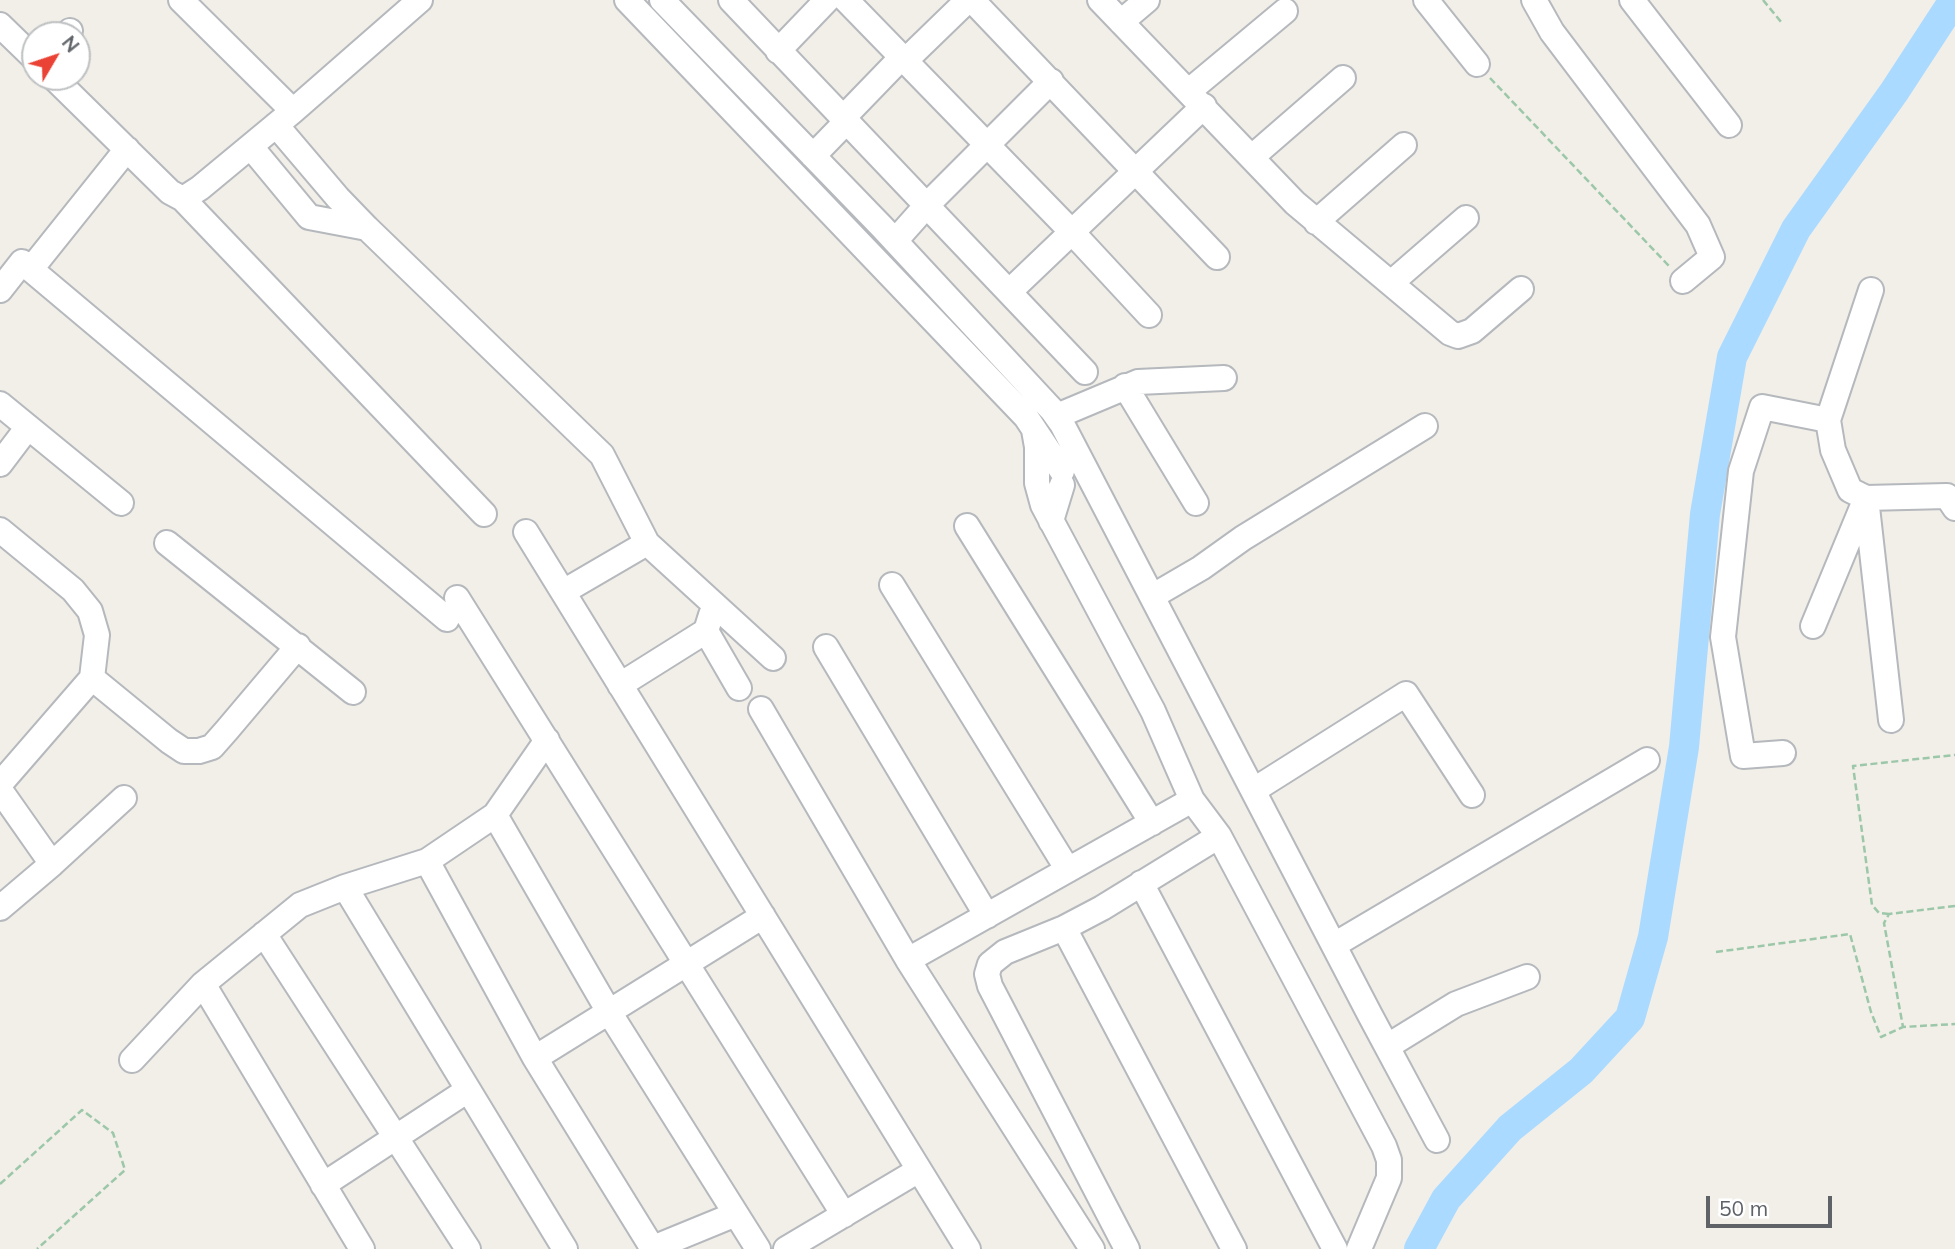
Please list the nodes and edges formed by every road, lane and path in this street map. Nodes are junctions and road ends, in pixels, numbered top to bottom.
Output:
1 (181, 0) edge
2 (420, 0) edge
3 (627, 0) edge
4 (731, 0) edge
5 (827, 0) edge
6 (846, 0) edge
7 (970, 0) edge
8 (1100, 0) edge
9 (1147, 0) edge
10 (1426, 0) edge
11 (1534, 0) edge
12 (1632, 0) edge
13 (1763, 0) edge
14 (665, 1) edge
15 (1285, 11) dead end
16 (1121, 22) junction
17 (1782, 23) dead end
18 (0, 24) edge
19 (21, 45) edge
20 (778, 51) junction
21 (903, 59) junction
22 (1477, 64) joint
23 (1343, 78) dead end
24 (1051, 81) junction
25 (67, 91) edge
26 (1197, 99) junction
27 (285, 118) junction
28 (844, 120) junction
29 (1729, 125) dead end
30 (1404, 145) dead end
31 (987, 146) junction
32 (251, 147) junction
33 (127, 149) junction
34 (813, 156) junction
35 (1252, 157) junction
36 (1136, 170) junction
37 (183, 199) junction
38 (927, 205) junction
39 (1466, 218) dead end
40 (1316, 222) junction
41 (367, 228) junction
42 (1071, 231) junction
43 (895, 241) junction
44 (1217, 257) dead end
45 (31, 269) junction
46 (1683, 281) joint
47 (1391, 283) junction
48 (1521, 289) dead end
49 (0, 290) edge
50 (1871, 290) dead end
51 (1010, 291) junction
52 (1149, 315) dead end
53 (1085, 372) dead end
54 (1224, 378) dead end
55 (1125, 386) junction
56 (0, 404) edge
57 (1057, 416) junction
58 (1828, 420) junction
59 (1425, 426) dead end
60 (28, 427) junction
61 (1034, 430) junction
62 (0, 464) edge
63 (1866, 498) junction
64 (121, 503) dead end
65 (1196, 503) dead end
66 (1955, 508) edge
67 (484, 514) dead end
68 (1051, 521) junction
69 (967, 526) dead end
70 (0, 530) edge
71 (526, 532) dead end
72 (167, 543) dead end
73 (647, 543) junction
74 (892, 585) dead end
75 (563, 592) junction
76 (1153, 596) junction
77 (714, 604) junction
78 (1813, 626) dead end
79 (706, 631) junction
80 (298, 646) junction
81 (826, 647) dead end
82 (773, 658) dead end
83 (92, 678) junction
84 (620, 685) junction
85 (739, 688) dead end
86 (353, 692) dead end
87 (761, 709) dead end
88 (1891, 720) dead end
89 (547, 740) junction
90 (1783, 754) dead end
91 (1955, 755) edge
92 (1647, 760) dead end
93 (0, 784) edge
94 (0, 790) edge
95 (1254, 790) junction
96 (1472, 796) dead end
97 (124, 798) dead end
98 (1192, 800) junction
99 (495, 815) junction
100 (1152, 823) junction
101 (1219, 836) junction
102 (427, 861) junction
103 (52, 864) junction
104 (1068, 870) junction
105 (1141, 883) junction
106 (345, 887) junction
107 (1955, 906) edge
108 (0, 908) edge
109 (1889, 914) junction
110 (763, 916) junction
111 (987, 916) junction
112 (1064, 928) junction
113 (264, 934) junction
114 (1334, 946) junction
115 (1716, 952) dead end
116 (908, 960) junction
117 (688, 963) junction
118 (1527, 977) dead end
119 (203, 984) junction
120 (609, 1012) junction
121 (1955, 1024) edge
122 (1903, 1027) junction
123 (1388, 1046) junction
124 (535, 1058) junction
125 (132, 1060) dead end
126 (468, 1090) junction
127 (396, 1136) junction
128 (1437, 1140) dead end
129 (919, 1170) junction
130 (0, 1184) edge
131 (323, 1185) junction
132 (736, 1214) junction
133 (844, 1215) junction
134 (964, 1248) edge
135 (37, 1249) edge
136 (362, 1249) edge
137 (468, 1249) edge
138 (565, 1249) edge
139 (653, 1249) edge
140 (758, 1249) edge
141 (786, 1249) edge
142 (1092, 1249) edge
143 (1127, 1249) edge
144 (1234, 1249) edge
145 (1335, 1249) edge
146 (1359, 1249) edge

1 - 27 street
2 - 27 street
3 - 61 street
4 - 20 street
5 - 20 street
6 - 21 street
7 - 21 street
7 - 24 street
8 - 16 street
9 - 16 street
10 - 22 street
11 - 46 street
12 - 29 street
13 - 17 path
14 - 34 street
15 - 26 street
16 - 26 street
18 - 19 street
20 - 28 street
21 - 28 street
21 - 31 street
22 - 46 path
23 - 35 street
24 - 31 street
24 - 36 street
25 - 33 street
26 - 35 street
26 - 36 street
27 - 32 street
27 - 41 street
28 - 34 street
28 - 38 street
30 - 40 street
31 - 38 street
31 - 42 street
32 - 37 street
32 - 41 street
33 - 37 street
33 - 45 street
34 - 43 street
35 - 40 street
36 - 42 street
36 - 44 street
37 - 67 street
38 - 43 street
38 - 51 street
39 - 47 street
40 - 47 street
41 - 73 street
42 - 51 street
42 - 52 street
43 - 57 street
45 - 49 street
45 - 89 street
47 - 48 street
50 - 58 street
51 - 53 street
54 - 55 street
55 - 57 street
55 - 65 street
56 - 60 street
57 - 76 street
58 - 63 street
58 - 90 street
59 - 76 street
60 - 62 street
60 - 64 street
61 - 68 street
61 - 68 street
63 - 66 street
63 - 78 street
63 - 88 street
68 - 98 street
69 - 100 street
70 - 83 street
71 - 75 street
72 - 80 street
73 - 75 street
73 - 77 street
74 - 104 street
75 - 84 street
76 - 95 street
77 - 79 street
77 - 82 street
79 - 84 street
79 - 85 street
80 - 83 street
80 - 86 street
81 - 111 street
83 - 93 street
84 - 110 street
87 - 116 street
89 - 99 street
89 - 117 street
91 - 109 path
92 - 114 street
94 - 103 street
95 - 96 street
95 - 114 street
97 - 103 street
98 - 100 street
98 - 101 street
99 - 102 street
99 - 120 street
100 - 104 street
101 - 105 street
101 - 146 street
102 - 106 street
102 - 124 street
103 - 108 street
104 - 111 street
105 - 112 street
105 - 145 street
106 - 113 street
106 - 126 street
107 - 109 path
109 - 122 path
110 - 117 street
110 - 129 street
111 - 116 street
112 - 143 street
112 - 144 street
113 - 119 street
113 - 127 street
114 - 123 street
115 - 122 path
116 - 142 street
117 - 120 street
117 - 133 street
118 - 123 street
119 - 125 street
119 - 131 street
120 - 124 street
120 - 132 street
121 - 122 path
123 - 128 street
124 - 139 street
126 - 127 street
126 - 138 street
127 - 131 street
127 - 137 street
129 - 133 street
129 - 134 street
130 - 135 path
131 - 136 street
132 - 139 street
132 - 140 street
133 - 141 street

